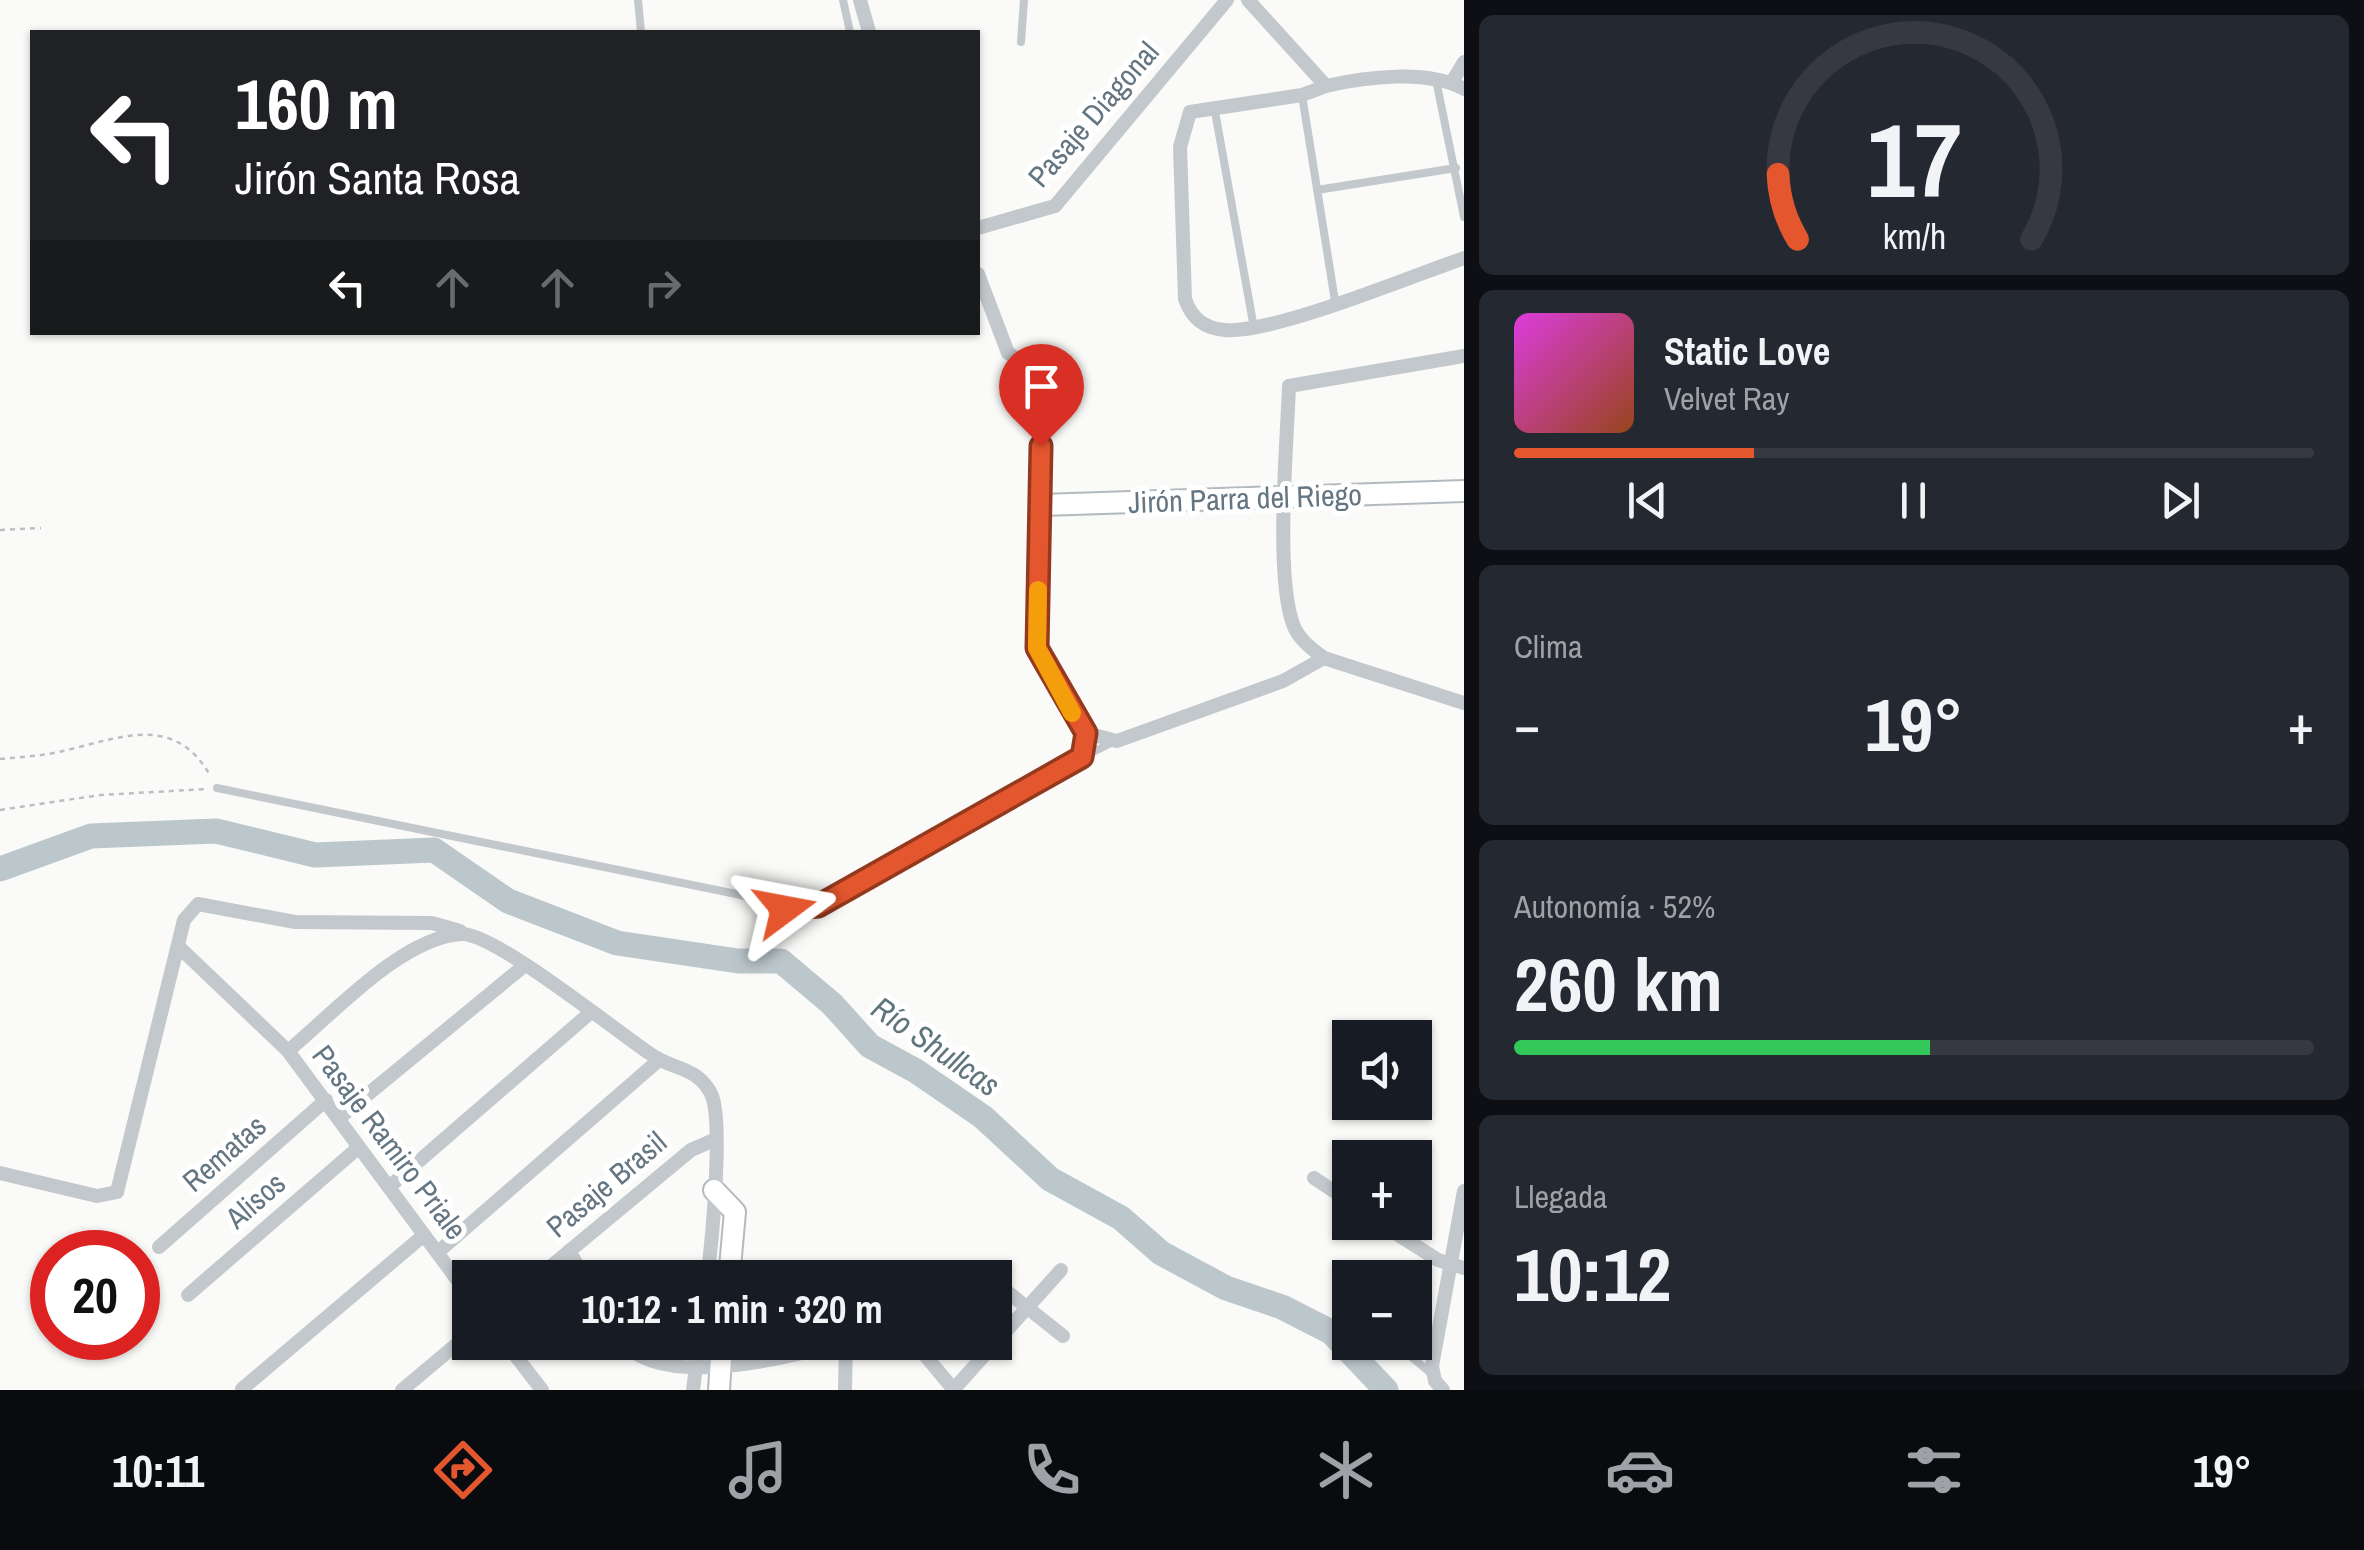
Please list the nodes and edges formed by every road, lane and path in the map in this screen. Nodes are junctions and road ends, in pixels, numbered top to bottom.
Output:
1 (638, 0) edge
2 (843, 0) edge
3 (860, 0) edge
4 (1024, 0) edge
5 (1227, 0) edge
6 (1248, 0) edge
7 (641, 30) edge
8 (850, 30) edge
9 (868, 30) edge
10 (1020, 42) dead end
11 (1464, 62) edge
12 (1451, 84) edge
13 (1326, 86) junction
14 (1302, 94) junction
15 (1214, 106) junction
16 (1456, 168) junction
17 (1317, 190) junction
18 (1464, 217) edge
19 (980, 227) edge
20 (1464, 258) edge
21 (980, 279) edge
22 (1336, 301) junction
23 (1254, 328) junction
24 (1464, 356) edge
25 (1464, 491) edge
26 (1285, 495) junction
27 (1042, 505) junction
28 (40, 528) dead end
29 (0, 530) edge
30 (1324, 658) junction
31 (1464, 703) edge
32 (1086, 733) junction
33 (1116, 740) junction
34 (1082, 757) junction
35 (0, 759) edge
36 (217, 788) junction
37 (0, 810) edge
38 (465, 933) junction
39 (180, 948) junction
40 (525, 965) junction
41 (590, 1013) junction
42 (288, 1051) junction
43 (659, 1060) junction
44 (326, 1100) junction
45 (340, 1118) junction
46 (714, 1140) junction
47 (359, 1147) junction
48 (0, 1173) edge
49 (1314, 1178) dead end
50 (388, 1187) junction
51 (714, 1190) junction
52 (1332, 1190) edge
53 (1464, 1191) edge
54 (424, 1236) junction
55 (1410, 1240) edge
56 (160, 1247) edge
57 (569, 1251) junction
58 (438, 1252) junction
59 (558, 1260) edge
60 (574, 1260) edge
61 (709, 1260) edge
62 (731, 1260) edge
63 (1458, 1267) edge
64 (1060, 1270) dead end
65 (452, 1272) edge
66 (1012, 1294) edge
67 (188, 1295) dead end
68 (1028, 1306) junction
69 (1063, 1336) dead end
70 (452, 1350) edge
71 (518, 1360) edge
72 (640, 1360) edge
73 (697, 1360) edge
74 (789, 1360) edge
75 (845, 1360) edge
76 (930, 1360) edge
77 (1415, 1360) edge
78 (695, 1374) junction
79 (1432, 1374) junction
80 (719, 1383) edge
81 (409, 1388) edge
82 (242, 1389) edge
83 (542, 1390) edge
84 (692, 1390) edge
85 (846, 1390) edge
86 (954, 1390) edge
87 (1443, 1390) edge

1 - 7 lane
2 - 8 lane
3 - 9 street
4 - 10 lane
5 - 19 street, Pasaje Diagonal
6 - 13 street
11 - 12 street
12 - 13 street
12 - 16 lane
13 - 14 street
14 - 15 street
14 - 17 lane
15 - 23 lane
15 - 23 street
16 - 17 lane
16 - 18 lane
17 - 22 lane
20 - 22 street
21 - 27 street
22 - 23 street
24 - 26 street
25 - 26 street, Jirón Parra del Riego
26 - 27 street, Jirón Parra del Riego
26 - 30 street
27 - 32 street
28 - 29 path
30 - 31 street
30 - 33 street
32 - 33 street
32 - 34 lane
33 - 34 lane
34 - 36 lane
35 - 36 path
36 - 37 path
38 - 39 street
38 - 40 street
38 - 42 street, Pasaje Ramiro Priale
39 - 42 street
39 - 48 street
40 - 41 street
40 - 45 street
41 - 43 street
41 - 50 street
42 - 44 street, Pasaje Ramiro Priale
43 - 46 street
43 - 58 street
44 - 45 street, Pasaje Ramiro Priale
44 - 56 street, Rematas
45 - 47 street, Pasaje Ramiro Priale
46 - 51 street
46 - 57 street, Pasaje Brasil
47 - 50 street, Pasaje Ramiro Priale
47 - 67 street, Alisos
49 - 52 street
50 - 54 street, Pasaje Ramiro Priale
51 - 61 street
51 - 62 street
53 - 63 street
54 - 58 street, Pasaje Ramiro Priale
54 - 82 street
55 - 63 street
57 - 59 street, Pasaje Brasil
57 - 60 street
58 - 65 street, Pasaje Ramiro Priale
63 - 79 street
64 - 68 street
66 - 68 street
68 - 69 street
68 - 86 street
70 - 81 street
71 - 83 street
72 - 78 street
73 - 78 street
74 - 80 street
75 - 85 street
76 - 86 street
77 - 79 lane
78 - 80 street
78 - 84 street
79 - 87 street

